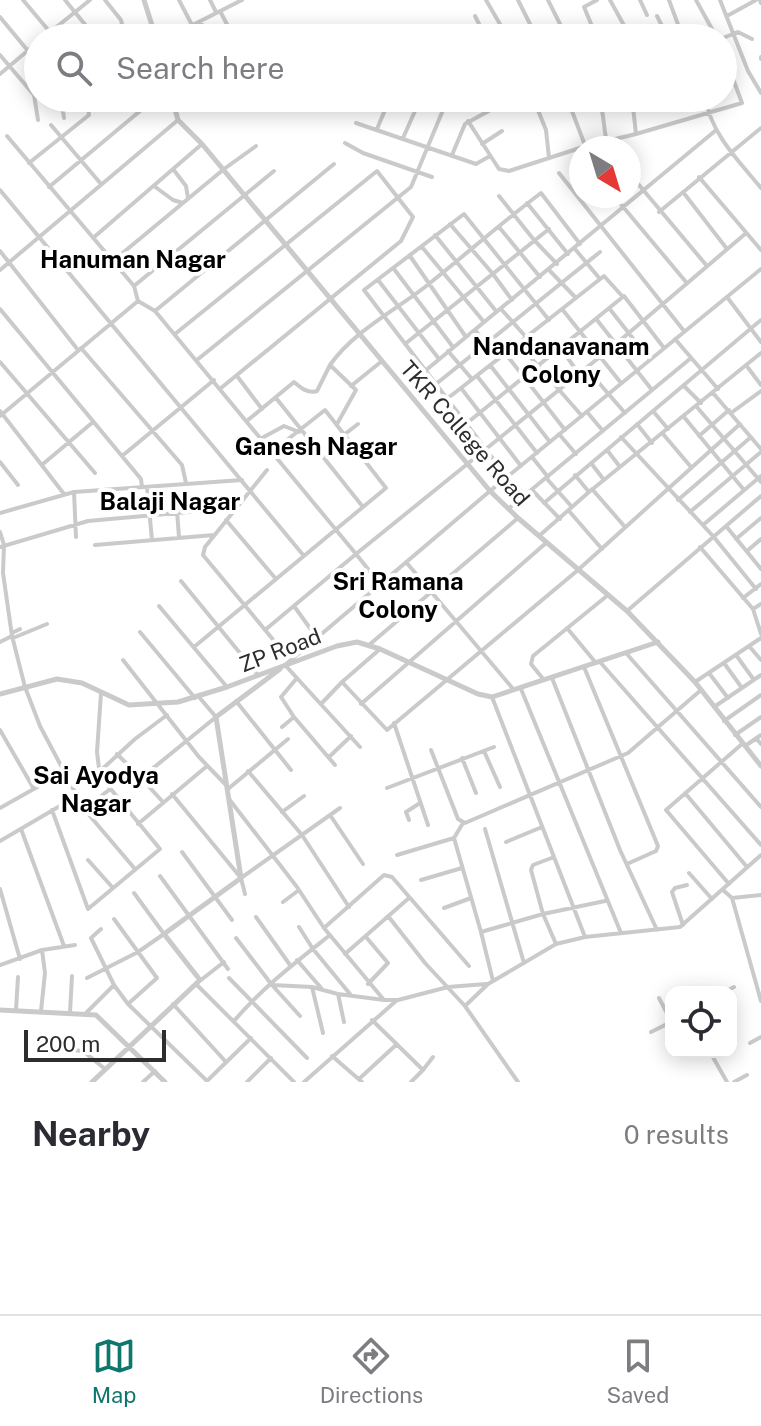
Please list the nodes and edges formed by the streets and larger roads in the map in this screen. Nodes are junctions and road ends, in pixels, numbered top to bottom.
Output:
1 (23, 0) edge
2 (65, 0) edge
3 (90, 0) edge
4 (105, 0) edge
5 (144, 0) edge
6 (179, 0) edge
7 (210, 0) edge
8 (241, 0) edge
9 (486, 0) edge
10 (518, 0) edge
11 (548, 0) edge
12 (580, 0) edge
13 (597, 0) edge
14 (610, 0) edge
15 (640, 0) edge
16 (669, 0) edge
17 (696, 0) edge
18 (720, 0) edge
19 (759, 1) edge
20 (584, 7) junction
21 (75, 12) junction
22 (218, 12) junction
23 (647, 15) dead end
24 (475, 16) dead end
25 (657, 16) dead end
26 (727, 16) junction
27 (0, 17) edge
28 (200, 21) junction
29 (43, 24) edge
30 (60, 24) edge
31 (85, 24) edge
32 (122, 24) edge
33 (152, 24) edge
34 (191, 24) edge
35 (194, 24) edge
36 (202, 24) edge
37 (226, 24) edge
38 (479, 24) edge
39 (500, 24) edge
40 (530, 24) edge
41 (559, 24) edge
42 (592, 24) edge
43 (623, 24) edge
44 (661, 24) edge
45 (678, 24) edge
46 (709, 24) edge
47 (730, 24) edge
48 (737, 33) edge
49 (737, 38) edge
50 (752, 39) dead end
51 (24, 45) edge
52 (24, 54) edge
53 (0, 55) edge
54 (10, 66) junction
55 (0, 74) edge
56 (24, 83) edge
57 (758, 85) edge
58 (761, 93) edge
59 (37, 112) edge
60 (63, 112) edge
61 (89, 112) edge
62 (139, 112) edge
63 (176, 112) edge
64 (384, 112) edge
65 (415, 112) edge
66 (442, 112) edge
67 (485, 112) edge
68 (539, 112) edge
69 (572, 112) edge
70 (604, 112) edge
71 (633, 112) edge
72 (707, 112) edge
73 (716, 112) edge
74 (708, 115) junction
75 (64, 118) dead end
76 (38, 120) dead end
77 (178, 120) junction
78 (468, 121) junction
79 (356, 123) dead end
80 (51, 125) dead end
81 (761, 128) edge
82 (377, 129) junction
83 (502, 131) dead end
84 (715, 131) junction
85 (756, 132) junction
86 (636, 134) junction
87 (7, 136) dead end
88 (582, 136) edge
89 (607, 136) edge
90 (631, 136) edge
91 (61, 137) junction
92 (403, 138) junction
93 (761, 139) edge
94 (345, 143) dead end
95 (202, 144) junction
96 (482, 144) junction
97 (256, 146) dead end
98 (428, 147) junction
99 (569, 152) edge
100 (731, 152) junction
101 (452, 155) junction
102 (490, 156) junction
103 (549, 158) junction
104 (81, 160) junction
105 (29, 163) junction
106 (334, 164) dead end
107 (173, 169) junction
108 (224, 169) junction
109 (274, 171) dead end
110 (418, 173) junction
111 (559, 173) dead end
112 (432, 177) dead end
113 (699, 177) junction
114 (101, 185) junction
115 (153, 186) junction
116 (49, 187) junction
117 (641, 188) edge
118 (761, 188) edge
119 (0, 190) edge
120 (643, 190) junction
121 (683, 192) junction
122 (244, 194) junction
123 (499, 196) dead end
124 (397, 197) junction
125 (185, 201) junction
126 (527, 203) junction
127 (621, 208) edge
128 (625, 208) edge
129 (70, 212) junction
130 (659, 212) junction
131 (514, 214) junction
132 (265, 219) junction
133 (450, 224) junction
134 (499, 227) junction
135 (599, 227) junction
136 (549, 229) junction
137 (745, 234) junction
138 (435, 235) junction
139 (39, 237) junction
140 (484, 237) junction
141 (93, 238) junction
142 (534, 240) junction
143 (286, 244) junction
144 (421, 246) junction
145 (577, 246) junction
146 (727, 249) junction
147 (472, 250) junction
148 (761, 250) edge
149 (0, 251) edge
150 (520, 252) junction
151 (600, 252) dead end
152 (568, 254) junction
153 (410, 256) junction
154 (113, 261) junction
155 (456, 262) junction
156 (9, 263) junction
157 (586, 263) junction
158 (504, 264) junction
159 (557, 264) junction
160 (707, 266) junction
161 (394, 268) junction
162 (306, 269) junction
163 (761, 269) edge
164 (0, 270) edge
165 (550, 270) junction
166 (441, 273) junction
167 (493, 274) junction
168 (540, 277) junction
169 (600, 279) junction
170 (378, 280) junction
171 (686, 282) junction
172 (562, 283) junction
173 (428, 285) junction
174 (134, 286) junction
175 (475, 287) junction
176 (524, 291) junction
177 (413, 296) junction
178 (462, 297) junction
179 (623, 297) junction
180 (727, 297) junction
181 (576, 298) junction
182 (332, 299) junction
183 (512, 300) junction
184 (138, 301) junction
185 (537, 303) junction
186 (662, 304) junction
187 (399, 307) junction
188 (609, 308) junction
189 (0, 309) edge
190 (448, 309) junction
191 (562, 309) junction
192 (499, 310) junction
193 (155, 311) junction
194 (385, 318) junction
195 (596, 319) junction
196 (549, 320) junction
197 (761, 320) edge
198 (434, 321) junction
199 (643, 321) junction
200 (484, 322) junction
201 (110, 323) junction
202 (512, 323) junction
203 (751, 328) junction
204 (475, 330) junction
205 (581, 331) junction
206 (684, 331) junction
207 (419, 333) junction
208 (174, 334) junction
209 (361, 334) junction
210 (628, 334) junction
211 (466, 337) junction
212 (526, 337) junction
213 (675, 339) junction
214 (761, 342) edge
215 (518, 343) junction
216 (617, 343) junction
217 (405, 344) junction
218 (486, 344) junction
219 (560, 347) junction
220 (664, 348) junction
221 (80, 349) junction
222 (451, 349) junction
223 (505, 353) junction
224 (761, 353) edge
225 (601, 356) junction
226 (691, 358) junction
227 (439, 359) junction
228 (498, 359) junction
229 (197, 360) junction
230 (650, 360) junction
231 (382, 361) junction
232 (0, 362) edge
233 (460, 364) junction
234 (330, 365) junction
235 (490, 365) junction
236 (746, 365) junction
237 (538, 366) junction
238 (586, 368) junction
239 (425, 371) junction
240 (637, 371) junction
241 (702, 371) junction
242 (52, 372) junction
243 (579, 374) junction
244 (236, 376) junction
245 (474, 377) junction
246 (524, 377) junction
247 (214, 380) junction
248 (621, 383) junction
249 (436, 384) junction
250 (761, 385) edge
251 (351, 386) junction
252 (684, 386) junction
253 (221, 388) junction
254 (461, 388) junction
255 (509, 390) junction
256 (559, 390) junction
257 (652, 390) junction
258 (715, 391) junction
259 (761, 391) edge
260 (27, 393) junction
261 (609, 394) junction
262 (276, 398) junction
263 (448, 398) junction
264 (495, 400) junction
265 (544, 402) junction
266 (698, 404) junction
267 (181, 407) junction
268 (262, 409) junction
269 (653, 411) junction
270 (587, 412) junction
271 (730, 412) junction
272 (480, 413) junction
273 (625, 413) junction
274 (1, 414) edge
275 (528, 414) junction
276 (582, 416) junction
277 (684, 417) junction
278 (248, 420) junction
279 (93, 422) junction
280 (467, 423) junction
281 (337, 424) junction
282 (358, 424) dead end
283 (637, 424) junction
284 (740, 424) junction
285 (515, 425) junction
286 (712, 425) junction
287 (668, 429) junction
288 (565, 430) junction
289 (300, 431) junction
290 (603, 431) junction
291 (152, 433) junction
292 (345, 434) junction
293 (559, 434) junction
294 (663, 434) junction
295 (699, 436) junction
296 (621, 437) junction
297 (751, 437) junction
298 (262, 438) junction
299 (500, 438) junction
300 (724, 438) junction
301 (70, 442) junction
302 (550, 442) junction
303 (386, 443) dead end
304 (652, 443) junction
305 (487, 449) junction
306 (606, 449) junction
307 (761, 450) edge
308 (273, 451) junction
309 (710, 451) junction
310 (735, 451) junction
311 (537, 453) junction
312 (576, 454) junction
313 (122, 456) junction
314 (637, 456) junction
315 (532, 457) junction
316 (365, 460) junction
317 (0, 462) edge
318 (591, 462) junction
319 (43, 464) junction
320 (467, 464) junction
321 (721, 464) junction
322 (746, 465) junction
323 (521, 466) junction
324 (620, 467) junction
325 (691, 467) junction
326 (267, 470) dead end
327 (95, 473) dead end
328 (575, 475) junction
329 (507, 477) junction
330 (547, 477) junction
331 (732, 477) junction
332 (760, 479) edge
333 (242, 480) junction
334 (604, 480) junction
335 (186, 484) junction
336 (18, 485) dead end
337 (144, 487) junction
338 (667, 488) junction
339 (249, 489) junction
340 (532, 490) junction
341 (557, 490) junction
342 (744, 490) junction
343 (490, 491) junction
344 (591, 491) junction
345 (74, 492) junction
346 (64, 494) junction
347 (525, 495) junction
348 (761, 496) edge
349 (678, 500) junction
350 (544, 503) junction
351 (363, 507) junction
352 (235, 508) junction
353 (508, 509) junction
354 (570, 509) junction
355 (177, 511) junction
356 (690, 512) junction
357 (0, 513) edge
358 (149, 513) junction
359 (518, 518) junction
360 (761, 518) edge
361 (226, 519) junction
362 (560, 519) junction
363 (75, 524) junction
364 (703, 525) junction
365 (726, 526) junction
366 (625, 527) junction
367 (336, 529) junction
368 (0, 532) edge
369 (214, 535) junction
370 (539, 536) junction
371 (713, 536) junction
372 (76, 537) dead end
373 (179, 538) junction
374 (736, 539) junction
375 (761, 539) edge
376 (152, 540) junction
377 (546, 543) junction
378 (95, 545) dead end
379 (2, 546) edge
380 (700, 547) junction
381 (602, 549) junction
382 (747, 551) junction
383 (356, 554) junction
384 (304, 556) junction
385 (406, 562) junction
386 (760, 564) edge
387 (578, 570) junction
388 (276, 579) junction
389 (181, 581) dead end
390 (380, 584) junction
391 (761, 584) edge
392 (756, 589) junction
393 (433, 592) junction
394 (608, 595) junction
395 (743, 598) junction
396 (761, 604) edge
397 (159, 606) dead end
398 (244, 606) junction
399 (294, 606) junction
400 (753, 609) junction
401 (627, 611) junction
402 (457, 620) junction
403 (47, 624) dead end
404 (219, 626) junction
405 (567, 628) junction
406 (20, 629) dead end
407 (265, 630) junction
408 (140, 632) dead end
409 (12, 636) junction
410 (761, 636) edge
411 (317, 638) junction
412 (0, 642) edge
413 (658, 642) junction
414 (369, 645) junction
415 (749, 646) junction
416 (194, 647) junction
417 (380, 649) junction
418 (481, 650) junction
419 (626, 653) junction
420 (736, 655) junction
421 (123, 660) dead end
422 (761, 660) edge
423 (288, 662) junction
424 (408, 662) junction
425 (598, 662) junction
426 (724, 663) junction
427 (584, 667) junction
428 (709, 673) junction
429 (258, 675) junction
430 (761, 675) edge
431 (297, 678) junction
432 (552, 678) junction
433 (448, 679) junction
434 (545, 680) junction
435 (754, 680) junction
436 (342, 682) junction
437 (695, 682) junction
438 (25, 687) junction
439 (227, 687) junction
440 (742, 688) junction
441 (518, 690) junction
442 (701, 690) junction
443 (101, 693) junction
444 (0, 694) edge
445 (197, 697) junction
446 (492, 697) junction
447 (728, 698) junction
448 (760, 698) edge
449 (236, 701) junction
450 (321, 704) junction
451 (361, 704) junction
452 (160, 705) junction
453 (714, 707) junction
454 (676, 711) junction
455 (167, 715) junction
456 (216, 717) junction
457 (294, 717) junction
458 (761, 717) edge
459 (724, 721) junction
460 (394, 723) junction
461 (282, 727) dead end
462 (658, 727) junction
463 (0, 730) edge
464 (735, 735) junction
465 (351, 736) junction
466 (758, 737) edge
467 (288, 739) dead end
468 (187, 740) junction
469 (761, 744) edge
470 (744, 745) junction
471 (360, 747) dead end
472 (494, 747) dead end
473 (275, 750) junction
474 (431, 750) dead end
475 (484, 751) junction
476 (117, 754) junction
477 (329, 757) junction
478 (462, 758) junction
479 (619, 758) junction
480 (722, 762) junction
481 (335, 765) dead end
482 (207, 766) junction
483 (761, 766) edge
484 (438, 768) junction
485 (291, 770) dead end
486 (589, 770) junction
487 (65, 771) junction
488 (248, 771) junction
489 (99, 772) junction
490 (141, 778) junction
491 (412, 778) junction
492 (703, 778) junction
493 (558, 783) junction
494 (226, 787) junction
495 (500, 787) dead end
496 (387, 788) dead end
497 (34, 789) junction
498 (109, 790) junction
499 (476, 793) dead end
500 (685, 793) junction
501 (172, 794) junction
502 (530, 795) junction
503 (77, 796) junction
504 (304, 796) dead end
505 (229, 799) junction
506 (163, 802) junction
507 (420, 803) junction
508 (761, 807) edge
509 (0, 808) edge
510 (340, 808) dead end
511 (84, 809) junction
512 (52, 810) junction
513 (282, 812) junction
514 (330, 815) junction
515 (409, 820) dead end
516 (463, 823) junction
517 (138, 824) junction
518 (428, 825) dead end
519 (542, 827) junction
520 (21, 829) junction
521 (485, 829) dead end
522 (302, 835) junction
523 (454, 838) junction
524 (0, 841) edge
525 (506, 842) dead end
526 (761, 845) edge
527 (182, 852) dead end
528 (397, 855) dead end
529 (761, 855) edge
530 (273, 856) junction
531 (554, 857) junction
532 (88, 860) dead end
533 (363, 864) dead end
534 (627, 864) junction
535 (747, 867) junction
536 (462, 868) junction
537 (135, 869) junction
538 (689, 873) dead end
539 (160, 876) dead end
540 (241, 878) junction
541 (421, 880) dead end
542 (729, 884) junction
543 (687, 885) dead end
544 (113, 888) junction
545 (0, 889) edge
546 (299, 890) junction
547 (723, 890) junction
548 (134, 893) dead end
549 (245, 894) dead end
550 (761, 895) edge
551 (215, 897) junction
552 (409, 898) junction
553 (471, 898) junction
554 (732, 898) junction
555 (712, 899) junction
556 (606, 900) junction
557 (283, 902) dead end
558 (349, 907) junction
559 (444, 908) dead end
560 (574, 909) junction
561 (543, 914) junction
562 (190, 915) junction
563 (388, 916) junction
564 (256, 917) dead end
565 (114, 919) dead end
566 (232, 920) dead end
567 (512, 923) junction
568 (683, 925) junction
569 (299, 927) dead end
570 (324, 928) junction
571 (101, 929) dead end
572 (657, 930) junction
573 (481, 932) junction
574 (621, 933) junction
575 (164, 934) junction
576 (330, 935) junction
577 (366, 937) junction
578 (585, 937) junction
579 (236, 938) dead end
580 (556, 944) junction
581 (75, 945) dead end
582 (64, 946) junction
583 (313, 949) junction
584 (42, 950) junction
585 (138, 952) junction
586 (345, 954) junction
587 (20, 959) junction
588 (297, 960) junction
589 (224, 962) junction
590 (524, 963) junction
591 (0, 965) edge
592 (290, 965) junction
593 (469, 966) dead end
594 (107, 968) junction
595 (228, 969) dead end
596 (72, 976) dead end
597 (18, 977) dead end
598 (87, 978) dead end
599 (229, 978) dead end
600 (758, 981) edge
601 (198, 982) junction
602 (491, 982) junction
603 (368, 984) junction
604 (114, 985) junction
605 (272, 985) junction
606 (312, 987) junction
607 (448, 987) junction
608 (324, 991) junction
609 (338, 994) junction
610 (352, 996) junction
611 (659, 998) dead end
612 (384, 1000) junction
613 (398, 1000) junction
614 (251, 1001) junction
615 (761, 1001) edge
616 (128, 1004) junction
617 (173, 1004) junction
618 (465, 1006) junction
619 (0, 1010) edge
620 (16, 1010) junction
621 (665, 1010) edge
622 (41, 1011) junction
623 (70, 1012) junction
624 (86, 1013) junction
625 (300, 1016) dead end
626 (372, 1020) junction
627 (234, 1021) junction
628 (344, 1022) dead end
629 (665, 1025) edge
630 (152, 1027) junction
631 (651, 1032) dead end
632 (323, 1033) dead end
633 (761, 1037) edge
634 (251, 1038) junction
635 (750, 1043) dead end
636 (397, 1044) junction
637 (39, 1047) dead end
638 (129, 1047) junction
639 (332, 1056) junction
640 (433, 1057) dead end
641 (271, 1058) junction
642 (307, 1058) dead end
643 (713, 1058) edge
644 (226, 1062) junction
645 (105, 1069) junction
646 (423, 1070) junction
647 (155, 1071) junction
648 (747, 1075) dead end
649 (311, 1076) junction
650 (361, 1080) edge
651 (412, 1081) edge
652 (92, 1082) edge
653 (143, 1082) edge
654 (165, 1082) edge
655 (207, 1082) edge
656 (247, 1082) edge
657 (294, 1082) edge
658 (304, 1082) edge
659 (319, 1082) edge
660 (518, 1082) edge
661 (727, 1082) edge
662 (734, 1082) edge

1 - 29 street
2 - 21 street
3 - 21 street
4 - 32 street
5 - 33 street
6 - 34 street
7 - 22 street
8 - 22 street
9 - 39 street
10 - 40 street
11 - 41 street
12 - 20 street
13 - 20 street
14 - 43 street
15 - 23 street
16 - 45 street
17 - 46 street
18 - 26 street
19 - 26 street
20 - 42 street
21 - 30 street
21 - 31 street
22 - 28 street
22 - 37 street
24 - 38 street
25 - 44 street
26 - 47 street
27 - 51 street
28 - 35 street
28 - 36 street
48 - 50 street
49 - 57 street
52 - 54 street
53 - 54 street
54 - 55 street
54 - 56 street
57 - 58 street
59 - 76 street
60 - 75 street
61 - 91 street
62 - 104 street
63 - 77 street
64 - 82 street
65 - 92 street
66 - 98 street
67 - 78 street
68 - 103 street
69 - 88 street
70 - 89 street
71 - 86 street
72 - 74 street
73 - 74 street
74 - 84 street
74 - 86 street
77 - 95 street, TKR College Road
77 - 114 street
78 - 96 street
78 - 101 street
79 - 82 street
80 - 91 street
81 - 85 street
82 - 92 street
83 - 96 street
84 - 100 street
84 - 120 street
85 - 93 street
85 - 100 street
86 - 90 street
87 - 105 street
91 - 104 street
91 - 105 street
92 - 98 street
94 - 110 street
95 - 107 street
95 - 108 street, TKR College Road
96 - 102 street
97 - 108 street
98 - 101 street
98 - 110 street
99 - 103 street
100 - 113 street
100 - 118 street
101 - 102 street
102 - 103 street
104 - 114 street
104 - 116 street
105 - 116 street
106 - 132 street
107 - 115 street
107 - 125 street
108 - 122 street, TKR College Road
108 - 125 street
109 - 122 street
110 - 112 street
110 - 124 street
111 - 135 street
113 - 121 street
113 - 137 street
114 - 129 street
115 - 125 street
115 - 141 street
116 - 129 street
117 - 120 street
119 - 139 street
120 - 130 street
121 - 130 street
121 - 146 street
122 - 132 street, TKR College Road
122 - 174 street
123 - 131 street
124 - 143 street
124 - 162 street
124 - 182 street
125 - 154 street
126 - 131 street
126 - 136 street
126 - 145 street
127 - 135 street
128 - 171 street
129 - 139 street
129 - 141 street
130 - 160 street
131 - 134 street
131 - 142 street
132 - 143 street, TKR College Road
132 - 193 street
133 - 138 street
133 - 140 street
133 - 147 street
134 - 140 street
134 - 150 street
135 - 145 street
135 - 186 street
136 - 142 street
136 - 152 street
137 - 146 street
137 - 148 street
138 - 144 street
138 - 155 street
139 - 156 street
139 - 201 street
140 - 147 street
140 - 158 street
141 - 154 street
142 - 150 street
142 - 159 street
143 - 162 street, TKR College Road
143 - 208 street
144 - 153 street
144 - 166 street
145 - 152 street
145 - 157 street
146 - 160 street
147 - 155 street
147 - 167 street
149 - 156 street
150 - 158 street
150 - 168 street
151 - 157 street
152 - 159 street
153 - 161 street
153 - 173 street
154 - 174 street
155 - 166 street
155 - 175 street
156 - 164 street
156 - 221 street
157 - 169 street
157 - 172 street
158 - 167 street
158 - 176 street
159 - 165 street
160 - 171 street
161 - 170 street
161 - 177 street
162 - 182 street, TKR College Road
162 - 229 street
163 - 180 street
165 - 168 street
165 - 172 street
166 - 173 street
166 - 178 street
167 - 175 street
167 - 183 street
168 - 176 street
169 - 179 street
169 - 181 street
170 - 187 street
170 - 194 street
171 - 186 street
172 - 181 street
172 - 185 street
173 - 177 street
173 - 190 street
174 - 184 street
175 - 178 street
175 - 192 street
176 - 183 street
176 - 185 street
177 - 187 street
177 - 198 street
178 - 190 street
178 - 200 street
179 - 188 street
179 - 199 street
180 - 203 street
180 - 206 street
181 - 191 street
182 - 209 street, TKR College Road
182 - 244 street
183 - 192 street
184 - 193 street
184 - 201 street
185 - 196 street
185 - 202 street
186 - 199 street
186 - 206 street
187 - 194 street
187 - 207 street
188 - 195 street
188 - 210 street
189 - 242 street
190 - 198 street
190 - 211 street
191 - 196 street
191 - 205 street
192 - 200 street
192 - 202 street
193 - 208 street
194 - 209 street
194 - 217 street
195 - 205 street
195 - 216 street
196 - 212 street
197 - 203 street
198 - 207 street
198 - 222 street
199 - 210 street
199 - 220 street
200 - 204 street
201 - 221 street
201 - 267 street
202 - 212 street
202 - 218 street
203 - 214 street
203 - 241 street
204 - 211 street
204 - 218 street
205 - 219 street
205 - 225 street
206 - 213 street
207 - 217 street
207 - 227 street
208 - 229 street
209 - 231 street, TKR College Road
209 - 234 street
210 - 216 street
210 - 230 street
211 - 222 street
212 - 215 street
213 - 220 street
213 - 226 street
215 - 223 street
215 - 237 street
216 - 225 street
216 - 240 street
217 - 239 street
218 - 228 street
218 - 233 street
219 - 237 street
219 - 243 street
220 - 230 street
221 - 242 street
221 - 291 street
222 - 227 street
222 - 233 street
223 - 228 street
223 - 246 street
224 - 236 street
225 - 238 street
225 - 248 street
226 - 241 street
226 - 257 street
227 - 239 street
228 - 235 street
229 - 247 street
230 - 240 street
231 - 251 street
231 - 320 street, TKR College Road
232 - 260 street
233 - 245 street
233 - 249 street
234 - 251 street
234 - 262 street
235 - 245 street
235 - 255 street
236 - 250 street
236 - 258 street
237 - 246 street
237 - 256 street
238 - 243 street
238 - 261 street
239 - 249 street
240 - 248 street
240 - 257 street
241 - 252 street
241 - 258 street
242 - 260 street
242 - 279 street
243 - 256 street
244 - 253 street
244 - 268 street
245 - 254 street
245 - 264 street
246 - 255 street
246 - 265 street
247 - 253 street
247 - 267 street
248 - 261 street
249 - 263 street
251 - 281 street
252 - 266 street
252 - 269 street
253 - 278 street
254 - 263 street
254 - 272 street
255 - 264 street
255 - 275 street
256 - 265 street
256 - 276 street
257 - 273 street
258 - 266 street
258 - 271 street
259 - 271 street
260 - 274 street
260 - 301 street
261 - 270 street
261 - 273 street
262 - 268 street
262 - 289 street
263 - 280 street
264 - 272 street
264 - 285 street
265 - 275 street
265 - 288 street
266 - 277 street
266 - 286 street
267 - 291 street
267 - 333 street
268 - 278 street
269 - 283 street
269 - 287 street
270 - 276 street
270 - 290 street
271 - 284 street
271 - 286 street
272 - 280 street
272 - 299 street
273 - 290 street
274 - 319 street
275 - 285 street
275 - 302 street
276 - 288 street
277 - 287 street
277 - 295 street
278 - 298 street
279 - 301 street
279 - 313 street
280 - 305 street
281 - 289 street
281 - 292 street
282 - 292 street
283 - 296 street
283 - 304 street
284 - 297 street
284 - 300 street
285 - 299 street
285 - 311 street
286 - 295 street
286 - 300 street
287 - 294 street
288 - 293 street
289 - 298 street
289 - 308 street
289 - 351 street
290 - 312 street
291 - 313 street
291 - 335 street
292 - 316 street
293 - 302 street
293 - 312 street
294 - 304 street
294 - 325 street
295 - 309 street
296 - 306 street
296 - 314 street
297 - 307 street
297 - 310 street
298 - 308 street
299 - 305 street
299 - 323 street
300 - 309 street
300 - 310 street
301 - 319 street
301 - 327 street
302 - 311 street
303 - 316 street
304 - 314 street
305 - 320 street
305 - 329 street
306 - 318 street
306 - 324 street
307 - 322 street
308 - 367 street
309 - 321 street
309 - 325 street
310 - 321 street
310 - 322 street
311 - 315 street
312 - 330 street
313 - 337 street
314 - 324 street
314 - 338 street
315 - 323 street
315 - 330 street
316 - 351 street
317 - 336 street
318 - 328 street
318 - 334 street
319 - 346 street
320 - 343 street, TKR College Road
320 - 383 street
321 - 331 street
321 - 349 street
322 - 331 street
322 - 332 street
323 - 329 street
324 - 334 street
325 - 338 street
326 - 339 street
328 - 341 street
328 - 344 street
329 - 343 street
329 - 347 street
330 - 340 street
330 - 341 street
331 - 342 street
331 - 356 street
332 - 342 street
333 - 335 street
333 - 339 street
334 - 344 street
335 - 337 street
337 - 345 street
337 - 358 street
338 - 349 street
338 - 366 street
339 - 352 street
339 - 384 street
340 - 347 street
340 - 350 street
341 - 350 street
341 - 354 street
342 - 364 street
343 - 353 street, TKR College Road
343 - 385 street
344 - 354 street
344 - 366 street
345 - 346 street
345 - 363 street
346 - 357 street
347 - 353 street
348 - 365 street
349 - 356 street
350 - 362 street
351 - 367 street
352 - 355 street
352 - 361 street
353 - 359 street, TKR College Road
354 - 362 street
354 - 381 street
355 - 358 street
355 - 373 street
356 - 364 street
358 - 363 street
358 - 376 street
359 - 370 street, TKR College Road
359 - 393 street
360 - 374 street
361 - 369 street
361 - 388 street
362 - 370 street
363 - 372 street
363 - 379 street
364 - 371 street
365 - 371 street
365 - 374 street
366 - 381 street
367 - 383 street
367 - 384 street
368 - 379 street
369 - 373 street
369 - 398 street
370 - 377 street, TKR College Road
371 - 380 street
371 - 392 street
373 - 376 street
374 - 382 street
375 - 382 street
376 - 378 street
377 - 387 street, TKR College Road
377 - 402 street
379 - 409 street
380 - 395 street
380 - 401 street
381 - 387 street
382 - 386 street
383 - 390 street
383 - 399 street
384 - 388 street
385 - 390 street
385 - 393 street
387 - 394 street, TKR College Road
387 - 418 street
388 - 398 street
389 - 404 street
390 - 411 street
391 - 392 street
392 - 395 street
393 - 402 street
393 - 414 street
394 - 401 street, TKR College Road
394 - 405 street
395 - 400 street
396 - 400 street
397 - 416 street
398 - 404 street
398 - 407 street
399 - 407 street
399 - 411 street
400 - 410 street
401 - 413 street, TKR College Road
402 - 418 street
402 - 424 street
403 - 409 street
404 - 416 street
404 - 429 street
405 - 425 street
405 - 434 street
406 - 409 street
407 - 423 street
408 - 445 street
409 - 412 street
409 - 438 street
410 - 415 street
411 - 423 street
413 - 419 street
413 - 437 street, TKR College Road
414 - 417 street, ZP Road
414 - 423 street, ZP Road
415 - 420 street
415 - 422 street
416 - 439 street
417 - 424 street, ZP Road
417 - 436 street
418 - 433 street
418 - 441 street
419 - 425 street
419 - 454 street
420 - 426 street
420 - 435 street
421 - 452 street
423 - 429 street, ZP Road
423 - 431 street
423 - 449 street
424 - 433 street, ZP Road
424 - 451 street
425 - 427 street
425 - 462 street
426 - 428 street
426 - 440 street
427 - 432 street
427 - 479 street
428 - 437 street
428 - 447 street
429 - 439 street, ZP Road
430 - 435 street
431 - 450 street
431 - 457 street
432 - 434 street
432 - 486 street
433 - 446 street, ZP Road
433 - 460 street
434 - 441 street
435 - 440 street
436 - 450 street
436 - 451 street
437 - 442 street, TKR College Road
438 - 443 street, ZP Road
438 - 444 street, ZP Road
438 - 487 street
439 - 445 street, ZP Road
440 - 447 street
441 - 446 street
441 - 493 street
442 - 453 street, TKR College Road
442 - 454 street
443 - 452 street, ZP Road
443 - 489 street
445 - 452 street, ZP Road
445 - 456 street
446 - 502 street
447 - 453 street
448 - 459 street
449 - 456 street
449 - 473 street
450 - 465 street
451 - 460 street
452 - 455 street
453 - 459 street, TKR College Road
454 - 462 street
454 - 480 street
455 - 468 street
455 - 476 street
456 - 468 street
456 - 494 street
457 - 461 street
457 - 477 street
458 - 464 street
459 - 464 street, TKR College Road
460 - 491 street
462 - 479 street
462 - 492 street
463 - 497 street
464 - 470 street, TKR College Road
465 - 471 street
465 - 477 street
466 - 469 street
466 - 470 street
467 - 473 street
468 - 482 street
468 - 490 street
470 - 480 street
470 - 483 street, TKR College Road
472 - 475 street
473 - 485 street
473 - 488 street
474 - 484 street
475 - 478 street
475 - 495 street
476 - 489 street
476 - 490 street
477 - 481 street
478 - 484 street
478 - 499 street
479 - 486 street
479 - 534 street
480 - 492 street
480 - 508 street
482 - 494 street
482 - 501 street
484 - 491 street
484 - 516 street
486 - 493 street
486 - 534 street
487 - 497 street
487 - 503 street
488 - 494 street
488 - 513 street
489 - 498 street
490 - 506 street
491 - 496 street
491 - 507 street
492 - 500 street
492 - 526 street
493 - 502 street
493 - 556 street
494 - 505 street
497 - 509 street
498 - 511 street
498 - 517 street
500 - 535 street
500 - 542 street
501 - 506 street
501 - 540 street
502 - 516 street
502 - 519 street
503 - 511 street
503 - 512 street
504 - 513 street
505 - 530 street
505 - 540 street
506 - 517 street
507 - 515 street
507 - 518 street
510 - 514 street
511 - 537 street
512 - 520 street
512 - 544 street
513 - 522 street
514 - 522 street
514 - 533 street
516 - 523 street
517 - 537 street
519 - 525 street
519 - 531 street
520 - 524 street
520 - 582 street
521 - 567 street
522 - 530 street
522 - 558 street
523 - 528 street
523 - 536 street
527 - 551 street
529 - 535 street
530 - 540 street
530 - 546 street
531 - 560 street
531 - 561 street
532 - 544 street
534 - 572 street
535 - 542 street
536 - 541 street
536 - 553 street
537 - 544 street
538 - 555 street
539 - 562 street
540 - 549 street
540 - 551 street
542 - 547 street
543 - 568 street
545 - 587 street
546 - 557 street
546 - 570 street
547 - 554 street
547 - 555 street
548 - 575 street
550 - 554 street
551 - 562 street
551 - 566 street
552 - 558 street
552 - 563 street
552 - 593 street
553 - 559 street
553 - 573 street
554 - 600 street
555 - 568 street
556 - 560 street
556 - 574 street
558 - 570 street
560 - 561 street
560 - 578 street
561 - 567 street
561 - 580 street
562 - 575 street
562 - 589 street
563 - 577 street
563 - 607 street
564 - 592 street
565 - 585 street
567 - 573 street
567 - 590 street
568 - 572 street
569 - 583 street
570 - 576 street
571 - 594 street
572 - 574 street
573 - 602 street
574 - 578 street
575 - 585 street
575 - 601 street
576 - 583 street
576 - 586 street
577 - 586 street
577 - 603 street
578 - 580 street
579 - 605 street
580 - 590 street
581 - 582 street
582 - 584 street
583 - 588 street
583 - 610 street
584 - 587 street
584 - 622 street
585 - 594 street
585 - 616 street
586 - 603 street
587 - 591 street
588 - 592 street
588 - 608 street
589 - 595 street
589 - 601 street
590 - 602 street
592 - 605 street
594 - 598 street
594 - 604 street
596 - 623 street
597 - 620 street
599 - 614 street
600 - 615 street
601 - 617 street
601 - 627 street
602 - 607 street
602 - 618 street
603 - 612 street
604 - 616 street
604 - 624 street
605 - 606 street
605 - 614 street
605 - 625 street
606 - 608 street
606 - 632 street
607 - 613 street
607 - 618 street
608 - 609 street
609 - 610 street
609 - 628 street
610 - 612 street
611 - 621 street
612 - 613 street
613 - 626 street
614 - 627 street
614 - 642 street
616 - 630 street
617 - 630 street
617 - 644 street
618 - 660 street
619 - 620 street
620 - 622 street
622 - 623 street
623 - 624 street
624 - 638 street
626 - 636 street
626 - 639 street
627 - 634 street
629 - 631 street
630 - 638 street
630 - 655 street
633 - 635 street
634 - 641 street
634 - 644 street
636 - 646 street
636 - 650 street
637 - 645 street
638 - 645 street
638 - 647 street
639 - 649 street
639 - 650 street
640 - 646 street
641 - 656 street
641 - 657 street
643 - 661 street
644 - 655 street
645 - 652 street
646 - 651 street
647 - 653 street
647 - 654 street
648 - 662 street
649 - 658 street
649 - 659 street

